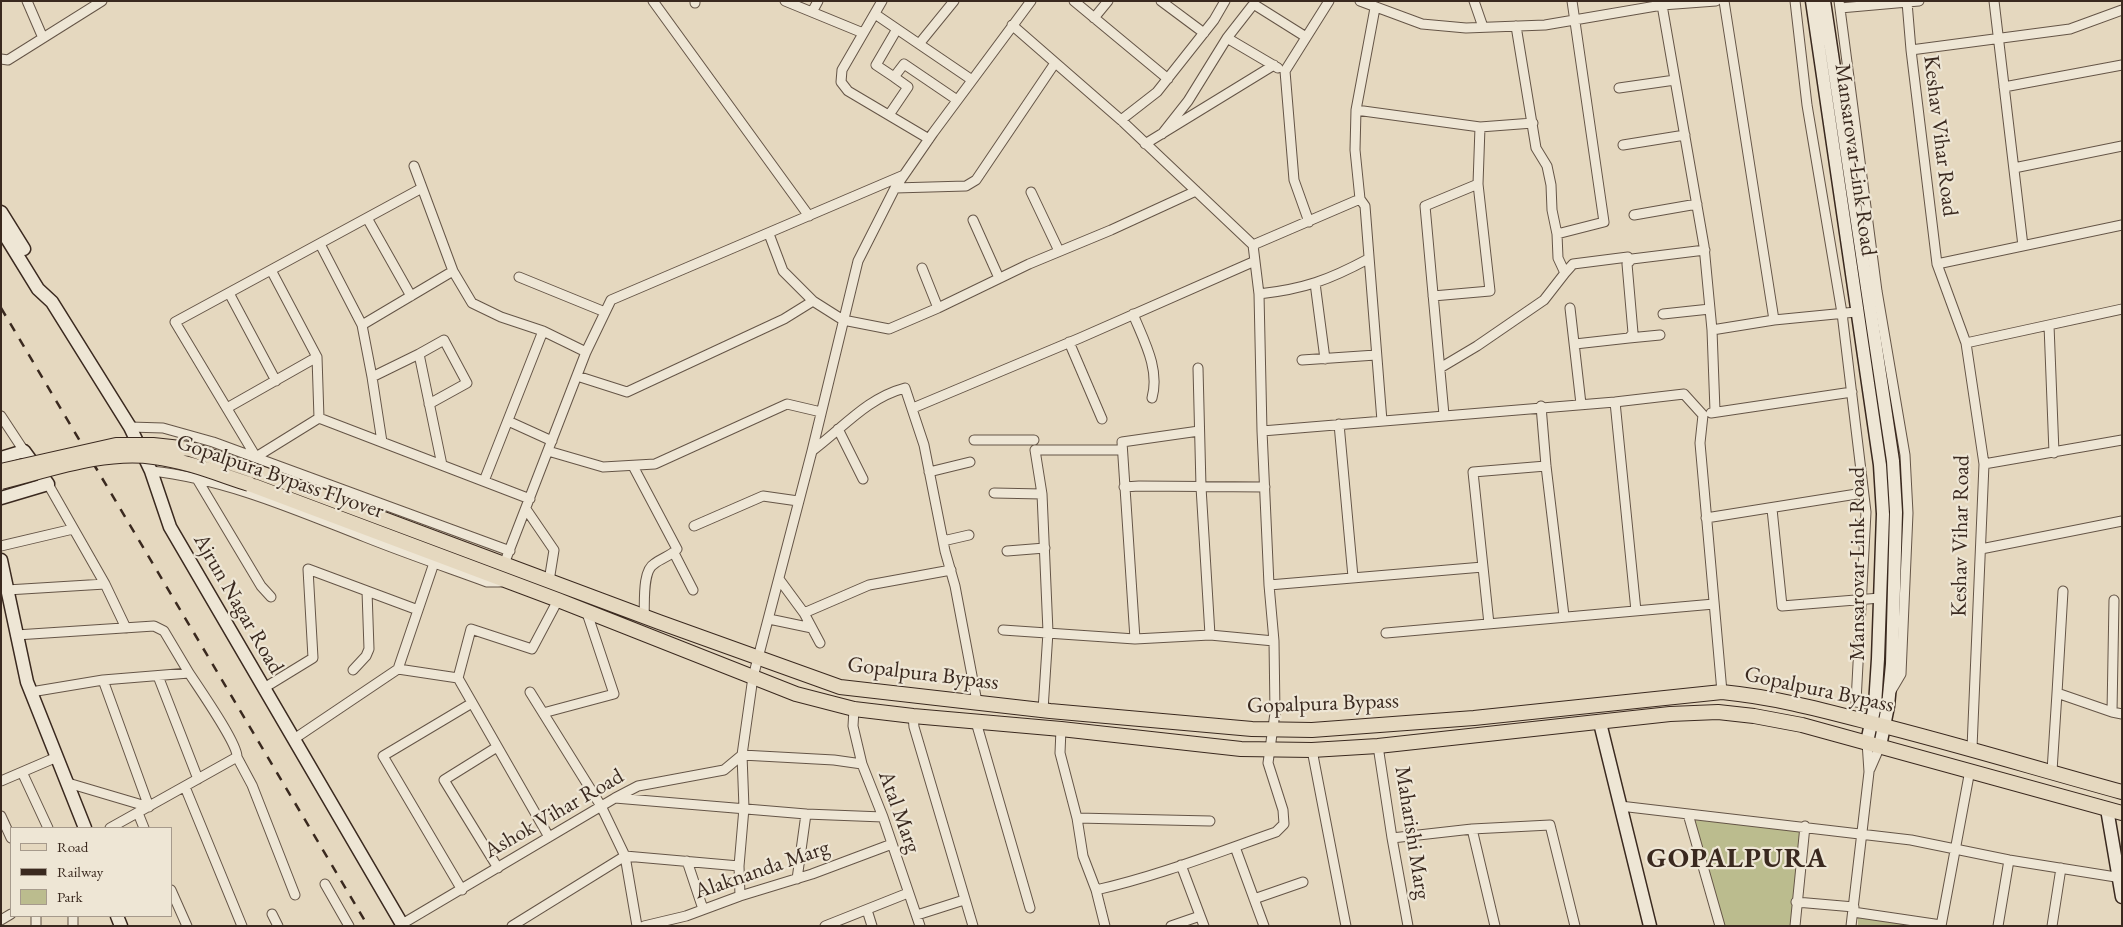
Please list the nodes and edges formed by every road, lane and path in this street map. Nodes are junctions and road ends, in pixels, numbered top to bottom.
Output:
1 (27, 1) edge
2 (102, 1) edge
3 (653, 1) edge
4 (785, 1) edge
5 (818, 1) edge
6 (882, 1) edge
7 (1031, 1) edge
8 (1074, 1) edge
9 (1108, 1) edge
10 (1161, 1) edge
11 (1225, 1) edge
12 (1329, 1) edge
13 (1360, 1) edge
14 (1474, 1) edge
15 (1572, 1) edge
16 (1716, 1) edge
17 (1724, 1) edge
18 (1795, 1) edge
19 (1812, 1) edge
20 (1824, 1) edge
21 (1919, 1) edge
22 (1994, 1) edge
23 (951, 2) edge
24 (1907, 2) edge
25 (1839, 4) edge
26 (1637, 5) edge
27 (1662, 6) junction
28 (1375, 8) junction
29 (2122, 10) edge
30 (812, 12) junction
31 (875, 14) junction
32 (1094, 18) junction
33 (1574, 20) junction
34 (1012, 25) junction
35 (1516, 26) junction
36 (1483, 27) junction
37 (897, 29) junction
38 (1204, 33) junction
39 (863, 34) junction
40 (1306, 37) junction
41 (43, 38) junction
42 (1227, 38) junction
43 (1999, 39) junction
44 (919, 44) junction
45 (1910, 50) junction
46 (1, 59) edge
47 (1055, 62) junction
48 (2122, 65) edge
49 (1274, 66) junction
50 (1285, 71) junction
51 (894, 77) junction
52 (1168, 79) junction
53 (972, 80) junction
54 (1675, 80) junction
55 (1620, 88) dead end
56 (2004, 88) junction
57 (957, 100) junction
58 (1356, 110) junction
59 (889, 115) junction
60 (1121, 120) junction
61 (1532, 123) junction
62 (1480, 127) junction
63 (1162, 134) junction
64 (1685, 135) junction
65 (929, 139) junction
66 (1142, 141) junction
67 (1623, 145) dead end
68 (2122, 146) edge
69 (414, 166) dead end
70 (2014, 168) junction
71 (904, 175) junction
72 (1478, 184) junction
73 (422, 188) junction
74 (895, 188) junction
75 (1196, 191) junction
76 (1031, 192) dead end
77 (1360, 199) junction
78 (1697, 204) junction
79 (1, 212) edge
80 (1634, 215) dead end
81 (809, 216) junction
82 (1849, 216) junction
83 (367, 218) junction
84 (973, 220) dead end
85 (1309, 222) junction
86 (2122, 225) edge
87 (1, 229) edge
88 (769, 234) junction
89 (1557, 234) junction
90 (320, 244) junction
91 (1253, 246) junction
92 (2023, 246) junction
93 (1705, 250) junction
94 (1059, 252) junction
95 (1628, 258) dead end
96 (1368, 259) junction
97 (1255, 261) junction
98 (1937, 264) junction
99 (922, 268) dead end
100 (270, 270) junction
101 (453, 271) junction
102 (1565, 273) junction
103 (519, 277) dead end
104 (999, 278) junction
105 (1315, 283) junction
106 (1872, 291) junction
107 (228, 293) junction
108 (1259, 294) junction
109 (411, 296) junction
110 (1433, 296) junction
111 (49, 298) junction
112 (813, 301) junction
113 (938, 308) junction
114 (1570, 308) dead end
115 (1710, 309) junction
116 (2122, 309) edge
117 (605, 312) junction
118 (1856, 312) junction
119 (1842, 313) junction
120 (1133, 314) junction
121 (1663, 314) dead end
122 (843, 320) junction
123 (1774, 320) junction
124 (362, 325) junction
125 (2050, 325) junction
126 (1712, 330) junction
127 (543, 331) junction
128 (1660, 335) dead end
129 (1629, 338) junction
130 (1069, 342) junction
131 (1966, 343) junction
132 (1575, 344) junction
133 (586, 352) junction
134 (419, 354) junction
135 (1376, 355) junction
136 (318, 357) junction
137 (1325, 359) junction
138 (1302, 360) dead end
139 (1198, 368) dead end
140 (1440, 368) junction
141 (577, 376) junction
142 (372, 378) junction
143 (276, 380) junction
144 (1852, 392) junction
145 (1152, 398) dead end
146 (1615, 402) junction
147 (429, 404) junction
148 (1581, 404) junction
149 (1541, 406) junction
150 (227, 408) junction
151 (913, 408) junction
152 (1715, 411) junction
153 (820, 412) junction
154 (1703, 415) junction
155 (1, 416) edge
156 (1444, 416) junction
157 (320, 418) junction
158 (1102, 419) dead end
159 (508, 421) junction
160 (1382, 421) junction
161 (1340, 424) junction
162 (130, 427) junction
163 (838, 429) junction
164 (1262, 430) junction
165 (1199, 431) junction
166 (552, 440) junction
167 (974, 440) dead end
168 (2122, 440) edge
169 (382, 442) junction
170 (1035, 450) junction
171 (1122, 450) junction
172 (24, 451) junction
173 (548, 451) junction
174 (812, 451) junction
175 (2054, 453) junction
176 (256, 457) junction
177 (1, 458) edge
178 (970, 462) dead end
179 (1984, 464) junction
180 (442, 465) junction
181 (633, 466) junction
182 (1546, 466) junction
183 (1, 470) edge
184 (151, 472) junction
185 (929, 472) junction
186 (197, 479) junction
187 (863, 479) dead end
188 (484, 481) junction
189 (1, 482) edge
190 (48, 484) junction
191 (1201, 487) junction
192 (1265, 487) junction
193 (1124, 488) junction
194 (994, 493) dead end
195 (1042, 494) junction
196 (1863, 494) junction
197 (1, 498) edge
198 (530, 499) junction
199 (798, 502) junction
200 (526, 509) junction
201 (1772, 509) junction
202 (1866, 512) junction
203 (1902, 513) junction
204 (1883, 514) junction
205 (1706, 518) junction
206 (2122, 521) edge
207 (694, 526) dead end
208 (73, 529) junction
209 (969, 535) dead end
210 (943, 542) junction
211 (1, 546) edge
212 (1045, 548) junction
213 (1981, 549) junction
214 (510, 551) junction
215 (1007, 551) dead end
216 (674, 553) junction
217 (1, 560) edge
218 (434, 562) junction
219 (504, 564) junction
220 (1483, 567) junction
221 (951, 570) junction
222 (1353, 578) junction
223 (779, 579) junction
224 (549, 581) junction
225 (510, 583) junction
226 (106, 584) junction
227 (1269, 585) junction
228 (7, 590) junction
229 (692, 590) dead end
230 (366, 591) junction
231 (2063, 591) dead end
232 (271, 598) dead end
233 (1880, 598) junction
234 (1861, 599) junction
235 (558, 600) junction
236 (2114, 600) dead end
237 (1714, 604) junction
238 (418, 610) junction
239 (1636, 611) junction
240 (587, 613) junction
241 (804, 613) junction
242 (1564, 616) junction
243 (644, 617) junction
244 (769, 619) junction
245 (1489, 624) junction
246 (126, 628) junction
247 (812, 628) junction
248 (1003, 630) dead end
249 (1048, 632) junction
250 (1386, 633) dead end
251 (16, 634) junction
252 (1210, 636) junction
253 (1134, 639) junction
254 (1274, 640) junction
255 (820, 642) dead end
256 (760, 658) junction
257 (398, 669) junction
258 (353, 670) dead end
259 (189, 673) junction
260 (158, 676) junction
261 (753, 676) junction
262 (458, 678) junction
263 (103, 680) junction
264 (264, 688) junction
265 (31, 692) junction
266 (530, 692) dead end
267 (1722, 692) junction
268 (2058, 693) junction
269 (977, 702) junction
270 (472, 703) junction
271 (1876, 704) junction
272 (854, 709) junction
273 (1042, 710) junction
274 (2112, 712) junction
275 (543, 713) junction
276 (2122, 714) edge
277 (913, 716) junction
278 (976, 722) junction
279 (1600, 722) junction
280 (1878, 724) junction
281 (1061, 728) junction
282 (1274, 729) junction
283 (294, 738) junction
284 (1873, 744) junction
285 (497, 746) junction
286 (1378, 746) junction
287 (1972, 748) junction
288 (1271, 749) junction
289 (1312, 750) junction
290 (742, 755) junction
291 (58, 757) junction
292 (237, 757) junction
293 (862, 764) junction
294 (1970, 770) junction
295 (2052, 771) junction
296 (22, 772) junction
297 (1869, 772) junction
298 (198, 779) junction
299 (1, 781) edge
300 (68, 783) junction
301 (185, 787) junction
302 (2122, 792) edge
303 (615, 798) junction
304 (601, 806) junction
305 (1620, 806) junction
306 (149, 807) junction
307 (744, 808) junction
308 (2106, 809) junction
309 (2122, 813) edge
310 (138, 814) junction
311 (806, 814) junction
312 (1688, 814) junction
313 (1, 816) edge
314 (883, 817) junction
315 (1077, 818) junction
316 (1210, 821) dead end
317 (1805, 826) junction
318 (48, 827) edge
319 (85, 827) edge
320 (112, 827) edge
321 (144, 827) edge
322 (1472, 829) junction
323 (1861, 833) junction
324 (10, 836) edge
325 (549, 837) junction
326 (1392, 838) junction
327 (892, 844) junction
328 (1235, 847) junction
329 (1954, 849) junction
330 (626, 856) junction
331 (2009, 860) junction
332 (687, 861) junction
333 (739, 866) junction
334 (1181, 866) junction
335 (498, 868) junction
336 (2061, 868) junction
337 (797, 878) junction
338 (2119, 878) edge
339 (1304, 882) dead end
340 (325, 884) dead end
341 (462, 890) junction
342 (1096, 890) junction
343 (172, 892) edge
344 (908, 893) junction
345 (295, 896) dead end
346 (740, 896) junction
347 (2122, 897) edge
348 (1254, 899) junction
349 (964, 900) junction
350 (1796, 902) junction
351 (1030, 908) dead end
352 (703, 909) junction
353 (1853, 909) junction
354 (867, 910) junction
355 (272, 914) dead end
356 (917, 915) junction
357 (686, 916) junction
358 (1200, 916) junction
359 (403, 925) edge
360 (637, 925) edge
361 (826, 925) edge
362 (1941, 925) edge
363 (187, 926) edge
364 (242, 926) edge
365 (278, 926) edge
366 (349, 926) edge
367 (512, 926) edge
368 (689, 926) edge
369 (872, 926) edge
370 (920, 926) edge
371 (973, 926) edge
372 (1105, 926) edge
373 (1171, 926) edge
374 (1204, 926) edge
375 (1264, 926) edge
376 (1346, 926) edge
377 (1408, 926) edge
378 (1495, 926) edge
379 (1575, 926) edge
380 (1650, 926) edge
381 (1720, 926) edge
382 (1795, 926) edge
383 (1851, 926) edge
384 (1998, 926) edge
385 (2052, 926) edge

1 - 41 street
2 - 41 street
3 - 81 street
4 - 30 street
5 - 30 street
6 - 31 street
7 - 34 street
8 - 32 street
9 - 32 street
10 - 38 street
11 - 38 street
12 - 40 street
13 - 28 street
14 - 36 street
15 - 33 street
16 - 27 street
17 - 123 street
18 - 119 street
19 - 82 street, Mansarovar Link Road
20 - 82 street, Mansarovar Link Road
21 - 24 street
22 - 43 street
23 - 44 street
24 - 25 street
24 - 45 street, Keshav Vihar Road
25 - 106 street
26 - 27 street
26 - 33 street
27 - 54 street
28 - 36 street
28 - 58 street
29 - 43 street
30 - 39 street
31 - 37 street
31 - 39 street
32 - 52 street
33 - 35 street
33 - 89 street
34 - 47 street
34 - 53 street
35 - 36 street
35 - 61 street
37 - 44 street
37 - 51 street
38 - 52 street
39 - 59 street
40 - 42 street
40 - 50 street
41 - 46 street
42 - 49 street
42 - 63 street
43 - 45 street
43 - 56 street
44 - 53 street
45 - 98 street, Keshav Vihar Road
47 - 60 street
47 - 74 street
48 - 56 street
49 - 50 street
49 - 63 street
50 - 85 street
51 - 57 street
51 - 59 street
52 - 60 street
53 - 57 street
54 - 55 street
54 - 64 street
56 - 70 street
57 - 65 street
58 - 62 street
58 - 77 street
59 - 65 street
60 - 66 street
61 - 62 street
61 - 89 street
62 - 72 street
63 - 66 street
64 - 67 street
64 - 78 street
65 - 71 street
66 - 75 street
68 - 70 street
69 - 73 street
70 - 92 street
71 - 74 street
71 - 81 street
72 - 110 street
72 - 110 street
73 - 83 street
73 - 101 street
74 - 122 street
75 - 91 street
75 - 94 street
76 - 94 street
77 - 85 street
77 - 96 street
78 - 80 street
78 - 93 street
79 - 111 street, Ajrun Nagar Road
81 - 88 street
82 - 106 street, Mansarovar Link Road
82 - 118 street, Mansarovar Link Road
83 - 90 street
83 - 109 street
84 - 104 street
85 - 91 street
86 - 92 street
87 - 111 street, Ajrun Nagar Road
88 - 112 street
88 - 117 street
89 - 102 street
90 - 100 street
90 - 124 street
91 - 97 street
92 - 98 street
93 - 115 street
93 - 129 street
94 - 104 street
95 - 102 street
96 - 105 street
96 - 135 street
97 - 108 street
97 - 120 street
98 - 131 street, Keshav Vihar Road
99 - 113 street
100 - 107 street
100 - 136 street
101 - 109 street
101 - 127 street
102 - 140 street
103 - 117 street
104 - 113 street
105 - 108 street
105 - 137 street
106 - 203 street, Mansarovar Link Road
107 - 143 street
107 - 150 street
108 - 164 street
109 - 124 street
110 - 140 street
111 - 162 street, Ajrun Nagar Road
112 - 122 street
112 - 141 street
113 - 122 street
114 - 132 street
115 - 121 street
115 - 126 street
116 - 125 street
117 - 133 street
118 - 119 street
118 - 204 street, Mansarovar Link Road
119 - 123 street
119 - 144 street
120 - 130 street
120 - 145 street
122 - 153 street
123 - 126 street
124 - 142 street
125 - 131 street
125 - 175 street
126 - 152 street
127 - 133 street
127 - 159 street
128 - 129 street
129 - 132 street
130 - 151 street
130 - 158 street
131 - 179 street, Keshav Vihar Road
132 - 148 street
133 - 141 street
134 - 142 street
134 - 147 street
134 - 147 street
135 - 137 street
135 - 160 street
136 - 143 street
136 - 157 street
137 - 138 street
139 - 165 street
140 - 156 street
141 - 166 street
142 - 169 street
143 - 150 street
144 - 152 street
144 - 196 street
146 - 148 street
146 - 154 street
146 - 239 street
147 - 180 street
148 - 149 street
149 - 156 street
149 - 182 street
150 - 176 street
151 - 163 street
151 - 185 street
152 - 154 street
153 - 174 street
153 - 181 street
154 - 205 street
155 - 172 street
156 - 160 street
157 - 169 street
157 - 176 street
159 - 166 street
159 - 188 street
160 - 161 street
161 - 164 street
161 - 222 street
162 - 176 street
162 - 184 street, Ajrun Nagar Road
163 - 174 street
163 - 187 street
164 - 192 street
165 - 171 street
165 - 191 street
166 - 173 street
167 - 170 street
168 - 175 street
169 - 180 street
170 - 171 street
170 - 195 street
171 - 193 street
172 - 177 street
172 - 190 street
173 - 181 street
173 - 198 street
174 - 199 street
175 - 179 street
176 - 214 street
178 - 185 street
179 - 213 street, Keshav Vihar Road
180 - 188 street
181 - 216 street
182 - 220 street
182 - 242 street
183 - 219 main road, Gopalpura Bypass Flyover, bridge
184 - 186 street
184 - 264 street, Ajrun Nagar Road
185 - 210 street
186 - 218 street
186 - 232 street
188 - 198 street
189 - 225 main road, Gopalpura Bypass Flyover, bridge
190 - 197 street
190 - 208 street
191 - 192 street
191 - 193 street
191 - 252 street
192 - 227 street
193 - 253 street
194 - 195 street
195 - 212 street
196 - 201 street
196 - 202 street
198 - 200 street
199 - 207 street
199 - 223 street
200 - 214 street
200 - 224 street
201 - 205 street
201 - 234 street
202 - 204 street
202 - 234 street
203 - 204 street
203 - 280 street, Mansarovar Link Road
204 - 233 street, Mansarovar Link Road
205 - 237 street
206 - 213 street
208 - 211 street
208 - 226 street
209 - 210 street
210 - 221 street
212 - 215 street
212 - 249 street
213 - 287 street, Keshav Vihar Road
214 - 219 street
216 - 229 street
216 - 243 street
217 - 228 street
218 - 225 street
218 - 238 street
219 - 224 main road, Gopalpura Bypass
220 - 222 street
220 - 245 street
221 - 241 street
221 - 269 street
222 - 227 street
223 - 241 street
223 - 244 street
224 - 243 main road, Gopalpura Bypass
225 - 235 main road, Gopalpura Bypass
226 - 228 street
226 - 246 street
227 - 254 street
228 - 251 street
230 - 238 street
230 - 258 street
230 - 264 street
231 - 268 street
233 - 234 street
233 - 271 street, Mansarovar Link Road
234 - 271 street
235 - 240 main road, Gopalpura Bypass
235 - 262 street
236 - 274 street
237 - 239 street
237 - 267 street
238 - 257 street
239 - 242 street
240 - 261 main road, Gopalpura Bypass
240 - 275 street
241 - 247 street
242 - 245 street
243 - 256 main road, Gopalpura Bypass
244 - 247 street
244 - 256 street
245 - 250 street
246 - 251 street
246 - 259 street
247 - 255 street
248 - 249 street
249 - 253 street
249 - 273 street
251 - 265 street
252 - 253 street
252 - 254 street
254 - 282 street
256 - 261 street
256 - 269 main road, Gopalpura Bypass
257 - 262 street
257 - 283 street
259 - 260 street
259 - 292 street
260 - 263 street
260 - 298 street
261 - 272 main road, Gopalpura Bypass
261 - 290 street
262 - 270 street
263 - 265 street
263 - 306 street
264 - 283 street, Ajrun Nagar Road
265 - 291 street
266 - 275 street
267 - 280 main road, Gopalpura Bypass
267 - 282 main road, Gopalpura Bypass
268 - 274 street
268 - 295 street
269 - 273 main road, Gopalpura Bypass
270 - 285 street
270 - 341 street
271 - 280 street, Mansarovar Link Road
272 - 277 main road, Gopalpura Bypass
272 - 293 street, Atal Marg
273 - 282 main road, Gopalpura Bypass
274 - 276 street
275 - 304 street
277 - 278 main road, Gopalpura Bypass
277 - 349 street
278 - 281 main road, Gopalpura Bypass
278 - 351 street
279 - 284 main road, Gopalpura Bypass
279 - 286 main road, Gopalpura Bypass
279 - 305 street
280 - 284 street, Mansarovar Link Road
280 - 287 main road, Gopalpura Bypass
281 - 288 main road, Gopalpura Bypass
281 - 315 street
282 - 288 street
283 - 359 street, Ajrun Nagar Road
284 - 294 main road, Gopalpura Bypass
284 - 297 street, Mansarovar Link Road
284 - 297 street, Mansarovar Link Road
285 - 325 street
285 - 335 street
286 - 289 main road, Gopalpura Bypass
286 - 326 street, Maharishi Marg
287 - 295 main road, Gopalpura Bypass
288 - 289 main road, Gopalpura Bypass
288 - 328 street
289 - 376 street
290 - 293 street
290 - 303 street, Ashok Vihar Road
290 - 307 street
291 - 296 street
291 - 300 street
292 - 298 street
292 - 345 street
293 - 314 street, Atal Marg
294 - 308 main road, Gopalpura Bypass
294 - 329 street
295 - 302 main road, Gopalpura Bypass
296 - 299 street
296 - 318 street
297 - 323 street
298 - 301 street
300 - 306 street
300 - 319 street
301 - 306 street
301 - 364 street
303 - 304 street, Ashok Vihar Road
303 - 307 street
304 - 325 street, Ashok Vihar Road
304 - 330 street
305 - 312 street
305 - 380 street
306 - 310 street
307 - 311 street
307 - 333 street
308 - 309 main road, Gopalpura Bypass
308 - 338 street
310 - 320 street
310 - 321 street
311 - 314 street
311 - 337 street
312 - 317 street
312 - 381 street
313 - 324 street
314 - 327 street, Atal Marg
315 - 316 street
315 - 342 street
317 - 323 street
317 - 350 street
322 - 326 street
322 - 378 street
322 - 379 street
323 - 329 street
323 - 353 street
325 - 335 street, Ashok Vihar Road
326 - 377 street, Maharishi Marg
327 - 337 street, Alaknanda Marg
327 - 344 street, Atal Marg
328 - 334 street
328 - 348 street
329 - 331 street
329 - 362 street
330 - 332 street
330 - 360 street
330 - 367 street
331 - 336 street
331 - 384 street
332 - 333 street
332 - 352 street
333 - 346 street
334 - 342 street
334 - 358 street
335 - 341 street, Ashok Vihar Road
336 - 338 street
336 - 385 street
337 - 346 street, Alaknanda Marg
338 - 347 street
339 - 348 street
340 - 366 street
341 - 359 street, Ashok Vihar Road
342 - 372 street
343 - 363 street
344 - 354 street
344 - 356 street, Atal Marg
346 - 352 street, Alaknanda Marg
348 - 375 street
349 - 356 street
349 - 371 street
350 - 353 street
350 - 382 street
352 - 357 street, Alaknanda Marg
353 - 362 street
353 - 383 street
354 - 361 street
354 - 369 street
355 - 365 street
356 - 370 street, Atal Marg
357 - 360 street, Alaknanda Marg
357 - 368 street
358 - 373 street
358 - 374 street

